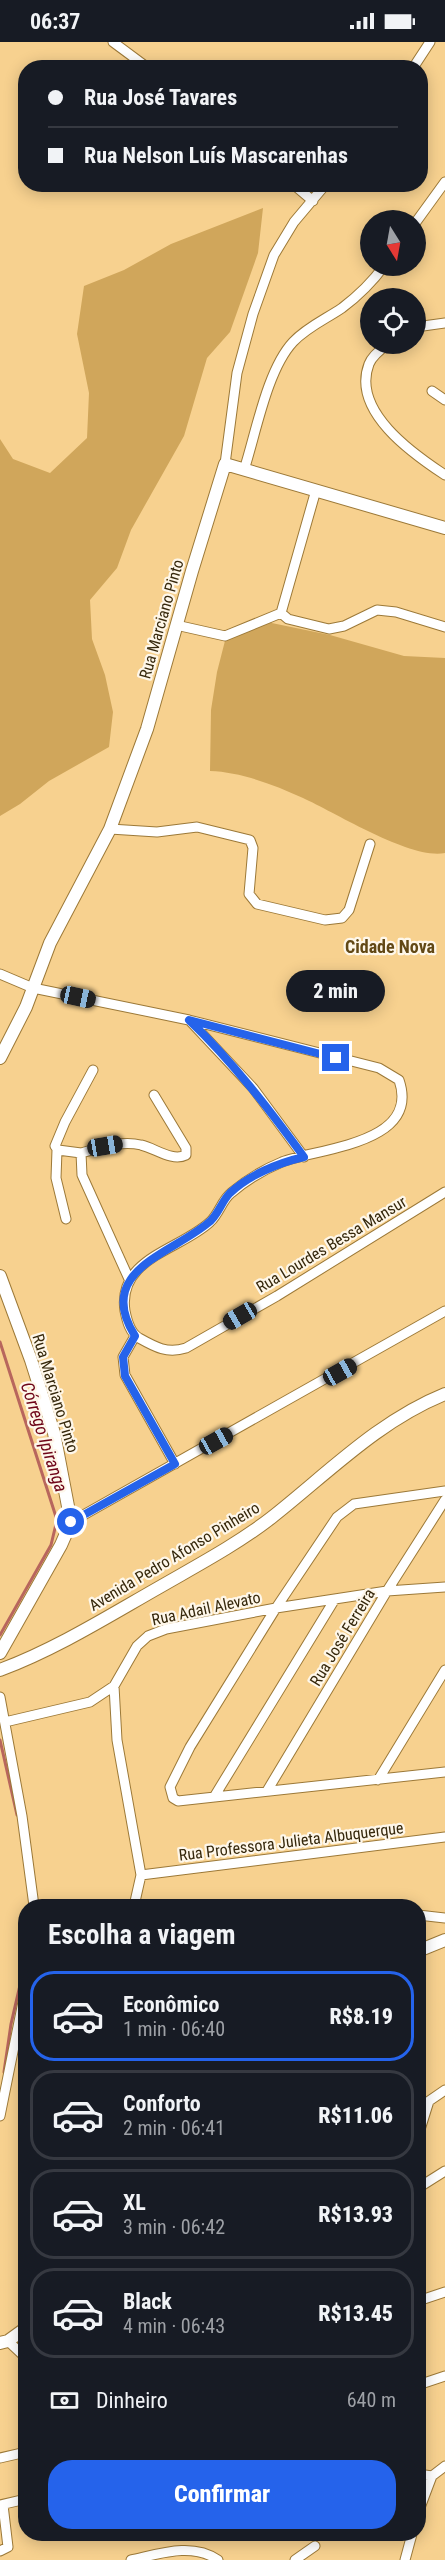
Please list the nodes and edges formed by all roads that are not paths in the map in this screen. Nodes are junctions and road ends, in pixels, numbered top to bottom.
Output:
1 (113, 42) edge
2 (430, 42) edge
3 (137, 60) edge
4 (418, 60) edge
5 (445, 182) edge
6 (302, 192) edge
7 (320, 192) edge
8 (313, 201) junction
9 (425, 210) edge
10 (375, 276) edge
11 (445, 323) edge
12 (426, 326) edge
13 (378, 354) edge
14 (432, 391) dead end
15 (445, 400) edge
16 (225, 464) junction
17 (244, 470) junction
18 (445, 476) edge
19 (316, 490) junction
20 (445, 528) edge
21 (281, 614) junction
22 (176, 625) junction
23 (445, 627) edge
24 (110, 829) junction
25 (370, 844) dead end
26 (0, 974) edge
27 (33, 988) junction
28 (189, 1020) junction
29 (0, 1058) edge
30 (93, 1070) dead end
31 (154, 1095) dead end
32 (57, 1150) junction
33 (81, 1153) junction
34 (304, 1157) junction
35 (445, 1192) edge
36 (66, 1218) dead end
37 (0, 1276) edge
38 (129, 1279) junction
39 (445, 1311) edge
40 (135, 1336) junction
41 (445, 1394) edge
42 (175, 1464) junction
43 (445, 1491) edge
44 (445, 1500) edge
45 (71, 1522) junction
46 (445, 1587) edge
47 (387, 1591) junction
48 (335, 1599) junction
49 (276, 1608) junction
50 (0, 1653) edge
51 (0, 1670) edge
52 (445, 1670) edge
53 (114, 1686) junction
54 (0, 1697) edge
55 (5, 1722) junction
56 (445, 1772) edge
57 (378, 1780) junction
58 (267, 1791) junction
59 (214, 1797) junction
60 (445, 1837) edge
61 (141, 1875) junction
62 (33, 1899) edge
63 (136, 1899) edge
64 (426, 1916) edge
65 (445, 1918) edge
66 (445, 1940) edge
67 (426, 1948) edge
68 (18, 2047) edge
69 (445, 2090) edge
70 (426, 2111) edge
71 (0, 2116) edge
72 (445, 2171) edge
73 (426, 2183) edge
74 (445, 2292) edge
75 (426, 2298) edge
76 (18, 2333) edge
77 (4, 2342) edge
78 (18, 2352) edge
79 (445, 2376) edge
80 (426, 2382) edge
81 (18, 2454) edge
82 (0, 2458) edge
83 (443, 2468) edge
84 (426, 2475) edge
85 (432, 2476) junction
86 (426, 2492) edge
87 (18, 2501) edge
88 (1, 2505) edge
89 (410, 2541) edge
90 (315, 2546) dead end
91 (0, 2551) edge
92 (131, 2560) edge
93 (218, 2560) edge
94 (295, 2560) edge
95 (405, 2560) edge

1 - 3 street
2 - 4 street
5 - 9 street
6 - 8 street
7 - 8 street, Rua Marciano Pinto
8 - 16 street, Rua Marciano Pinto
10 - 17 street
11 - 12 street
13 - 18 street
14 - 15 street
16 - 17 street
16 - 22 street, Rua Marciano Pinto
17 - 19 street
19 - 20 street
19 - 21 street
21 - 22 street
21 - 23 street
22 - 24 street, Rua Marciano Pinto
24 - 25 street
24 - 27 street, Rua Marciano Pinto
26 - 27 street
27 - 28 street
27 - 29 street, Rua Marciano Pinto
28 - 34 street
28 - 34 street
30 - 32 street
31 - 33 street
32 - 33 street
32 - 36 street
33 - 38 street
34 - 38 street
35 - 40 street, Rua Lourdes Bessa Mansur
37 - 45 street, Rua Marciano Pinto
38 - 40 street
39 - 42 street
40 - 42 street
41 - 51 street, Avenida Pedro Afonso Pinheiro
42 - 45 street
43 - 49 street
44 - 47 street, Rua José Ferreira
45 - 50 street
46 - 47 street, Rua Adail Alevato
47 - 48 street, Rua Adail Alevato
47 - 58 street, Rua José Ferreira
48 - 49 street, Rua Adail Alevato
48 - 59 street
49 - 53 street, Rua Adail Alevato
49 - 59 street
52 - 57 street
53 - 55 street
53 - 61 street
54 - 55 street
55 - 62 street
56 - 57 street
57 - 58 street
58 - 59 street
60 - 61 street, Rua Professora Julieta Albuquerque
61 - 63 street
64 - 65 street
66 - 67 street
68 - 71 street
69 - 70 street
72 - 73 street
74 - 75 street
76 - 77 street
77 - 78 street
79 - 80 street
81 - 82 street
83 - 85 street
84 - 85 street
85 - 86 street
87 - 88 street
88 - 91 street
89 - 95 street
90 - 94 street
92 - 93 street

